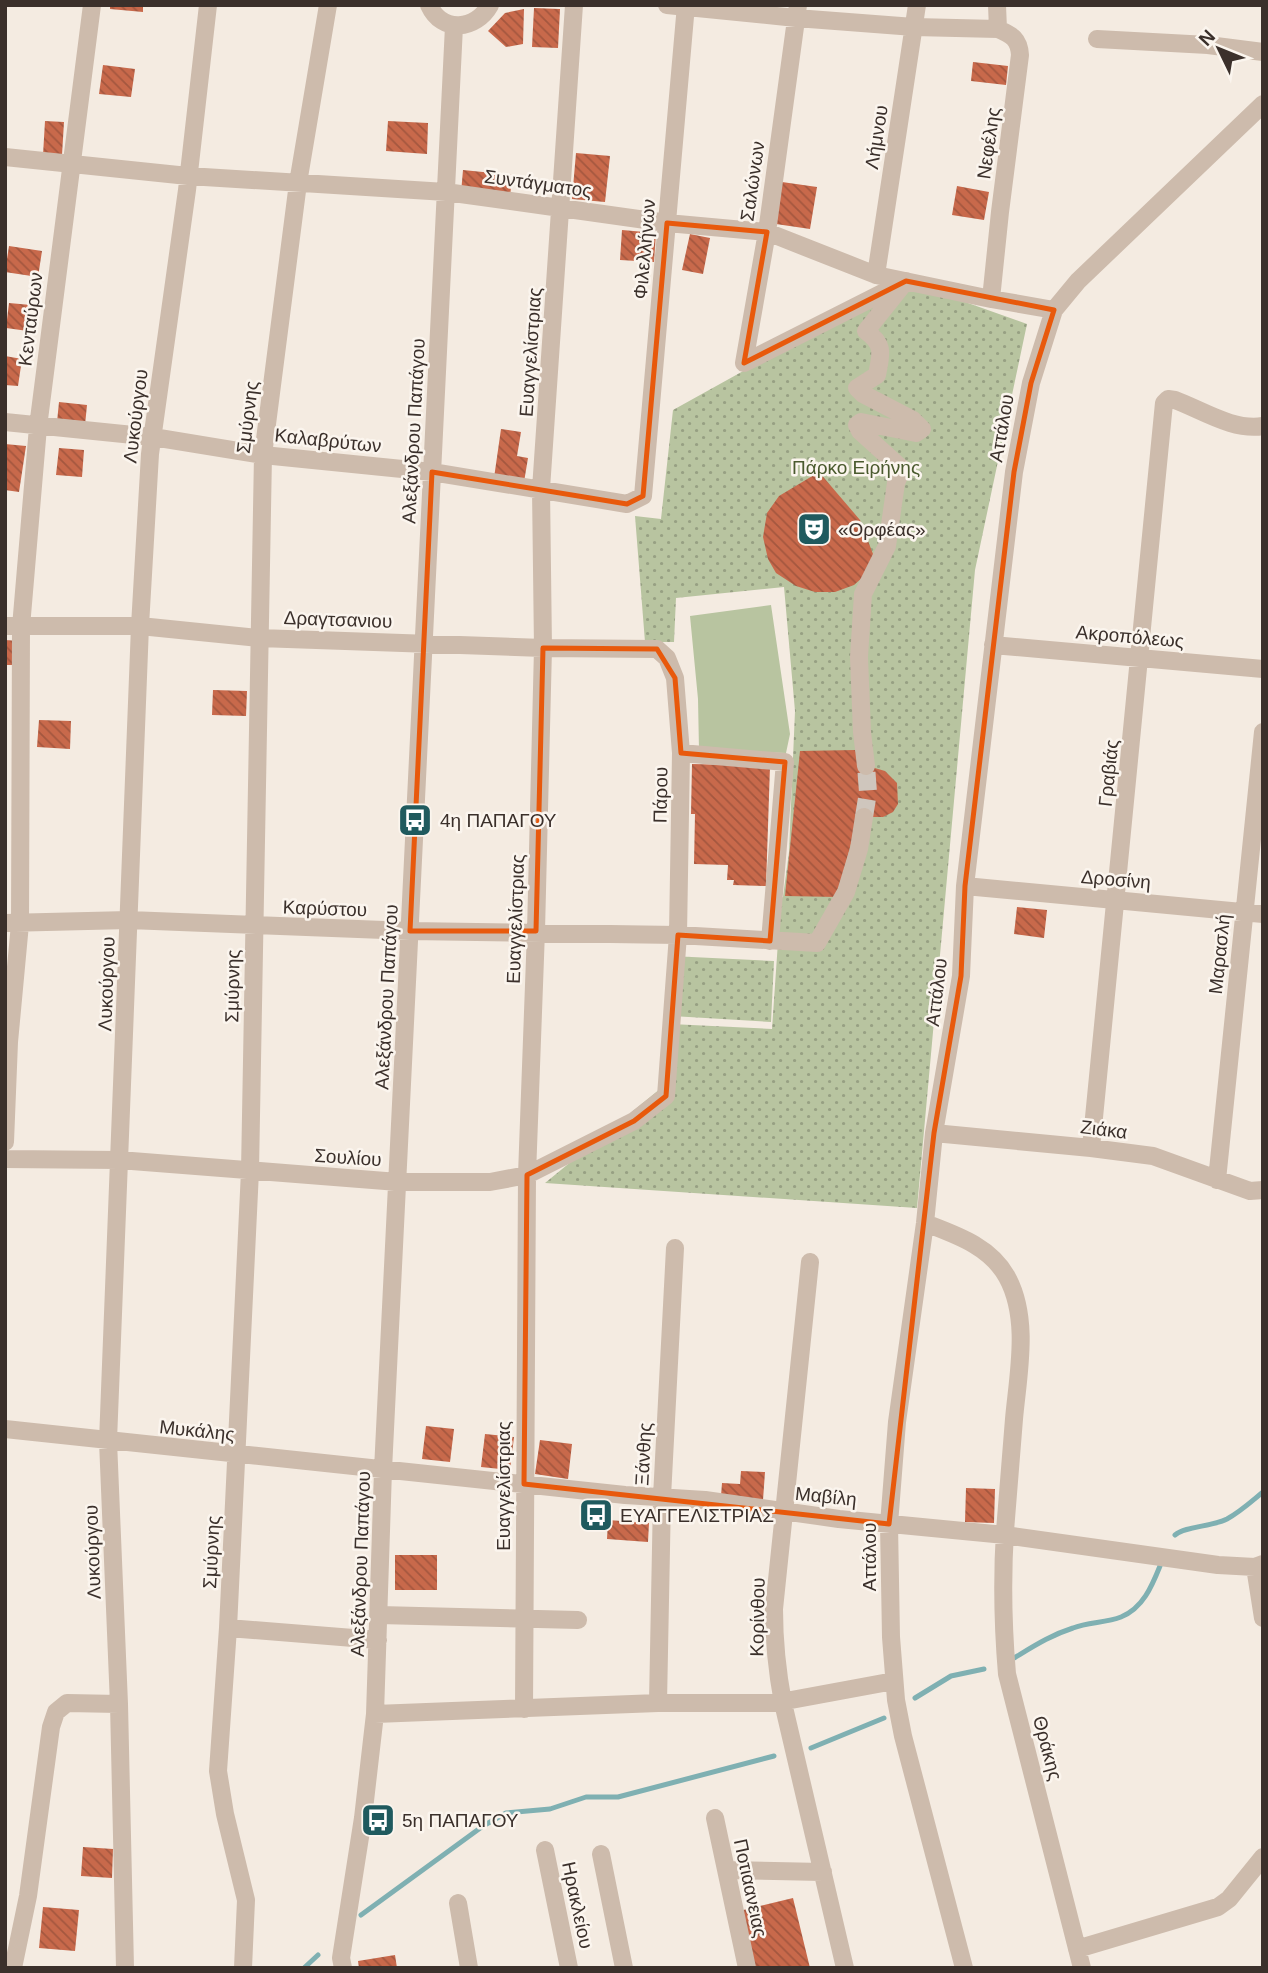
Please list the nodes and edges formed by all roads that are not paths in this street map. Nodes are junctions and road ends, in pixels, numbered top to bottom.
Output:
1 (92, 5) edge
2 (208, 5) edge
3 (328, 5) edge
4 (429, 5) edge
5 (490, 5) edge
6 (574, 5) edge
7 (667, 5) edge
8 (917, 5) edge
9 (997, 5) edge
10 (686, 6) edge
11 (797, 12) edge
12 (454, 26) junction
13 (914, 27) junction
14 (998, 29) junction
15 (1097, 39) dead end
16 (1263, 52) edge
17 (1263, 104) edge
18 (5, 157) edge
19 (71, 163) junction
20 (188, 176) junction
21 (298, 183) junction
22 (446, 192) junction
23 (562, 207) junction
24 (667, 223) junction
25 (766, 232) junction
26 (876, 275) junction
27 (906, 281) junction
28 (991, 299) junction
29 (1054, 310) junction
30 (5, 422) edge
31 (1263, 426) edge
32 (38, 427) junction
33 (153, 437) junction
34 (263, 455) junction
35 (432, 472) junction
36 (541, 489) junction
37 (643, 496) joint
38 (13, 626) edge
39 (140, 626) junction
40 (259, 638) junction
41 (424, 643) junction
42 (993, 645) junction
43 (543, 648) junction
44 (667, 658) joint
45 (1140, 659) junction
46 (1263, 668) edge
47 (1263, 732) edge
48 (681, 753) junction
49 (866, 766) tunnel mouth
50 (864, 817) tunnel mouth
51 (965, 886) junction
52 (1116, 900) junction
53 (1254, 913) edge
54 (129, 920) junction
55 (12, 923) edge
56 (254, 926) junction
57 (410, 931) junction
58 (536, 931) junction
59 (678, 935) junction
60 (770, 940) junction
61 (7, 1042) edge
62 (934, 1133) junction
63 (5, 1142) edge
64 (1091, 1147) junction
65 (5, 1159) edge
66 (119, 1160) junction
67 (250, 1171) junction
68 (527, 1175) junction
69 (1217, 1180) junction
70 (398, 1182) junction
71 (1263, 1190) edge
72 (925, 1223) junction
73 (675, 1248) dead end
74 (810, 1262) dead end
75 (5, 1429) edge
76 (108, 1441) junction
77 (237, 1455) junction
78 (383, 1470) junction
79 (524, 1484) junction
80 (662, 1497) junction
81 (784, 1512) junction
82 (890, 1524) junction
83 (1005, 1535) junction
84 (1259, 1566) edge
85 (379, 1615) junction
86 (1263, 1618) edge
87 (524, 1619) junction
88 (578, 1620) dead end
89 (228, 1628) junction
90 (378, 1640) junction
91 (894, 1681) junction
92 (658, 1703) junction
93 (783, 1703) junction
94 (120, 1704) junction
95 (524, 1709) junction
96 (375, 1714) junction
97 (715, 1818) dead end
98 (545, 1850) dead end
99 (601, 1854) dead end
100 (1263, 1857) edge
101 (726, 1870) junction
102 (823, 1871) junction
103 (458, 1903) dead end
104 (1077, 1949) junction
105 (13, 1968) edge
106 (125, 1968) edge
107 (243, 1968) edge
108 (343, 1968) edge
109 (469, 1968) edge
110 (569, 1968) edge
111 (624, 1968) edge
112 (747, 1968) edge
113 (845, 1968) edge
114 (964, 1968) edge
115 (1082, 1968) edge

1 - 19 street, Κενταύρων
2 - 20 street, Λυκούργου
3 - 21 street, Σμύρνης
4 - 12 street
5 - 12 street
6 - 23 street, Ευαγγελίστριας
7 - 10 street
8 - 13 street, Λήμνου
9 - 14 street
10 - 11 street
10 - 24 street, Φιλελλήνων
11 - 13 street
11 - 25 street, Σαλώνων
12 - 22 street, Αλεξάνδρου Παπάγου
13 - 14 street
13 - 26 street, Λήμνου
14 - 28 street, Νεφέλης
15 - 16 street
17 - 29 street, Αττάλου
18 - 19 street, Συντάγματος
19 - 20 street, Συντάγματος
19 - 32 street, Κενταύρων
20 - 21 street, Συντάγματος
20 - 33 street, Λυκούργου
21 - 22 street, Συντάγματος
21 - 34 street, Σμύρνης
22 - 23 street, Συντάγματος
22 - 35 street, Αλεξάνδρου Παπάγου
23 - 24 street, Συντάγματος
23 - 36 street, Ευαγγελίστριας
24 - 25 street, Συντάγματος
24 - 37 street, Φιλελλήνων
25 - 26 street, Συντάγματος
25 - 27 street, Σαλώνων
26 - 27 street, Συντάγματος
27 - 28 street, Συντάγματος
27 - 49 street
28 - 29 street, Συντάγματος
29 - 42 street, Αττάλου
30 - 32 street, Καλαβρύτων
31 - 45 street, Γραβιάς
32 - 33 street, Καλαβρύτων
32 - 38 street, Κενταύρων
33 - 34 street, Καλαβρύτων
33 - 39 street, Λυκούργου
34 - 35 street, Καλαβρύτων
34 - 40 street, Σμύρνης
35 - 36 street, Καλαβρύτων
35 - 41 street, Αλεξάνδρου Παπάγου
36 - 37 street, Καλαβρύτων
36 - 43 street, Ευαγγελίστριας
38 - 39 street, Δραγτσανιου
38 - 55 street, Κενταύρων
39 - 40 street, Δραγτσανιου
39 - 54 street, Λυκούργου
40 - 41 street, Δραγτσανιου
40 - 56 street, Σμύρνης
41 - 43 street, Δραγτσανιου
41 - 57 street, Αλεξάνδρου Παπάγου
42 - 45 street, Ακροπόλεως
42 - 51 street, Αττάλου
43 - 44 street, Δραγτσανιου
43 - 58 street, Ευαγγελίστριας
44 - 48 street, Πάρου
45 - 46 street, Ακροπόλεως
45 - 52 street, Γραβιάς
47 - 53 street, Μαρασλή
48 - 59 street, Πάρου
48 - 60 street
50 - 60 street, Καρύστου
51 - 52 street, Δροσίνη
51 - 62 street, Αττάλου
52 - 53 street, Δροσίνη
52 - 64 street, Γραβιάς
53 - 69 street, Μαρασλή
54 - 55 street, Καρύστου
54 - 56 street, Καρύστου
54 - 66 street, Λυκούργου
55 - 61 street, Κενταύρων
56 - 57 street, Καρύστου
56 - 67 street, Σμύρνης
57 - 58 street, Καρύστου
57 - 70 street, Αλεξάνδρου Παπάγου
58 - 59 street, Καρύστου
58 - 68 street, Ευαγγελίστριας
59 - 60 street, Καρύστου
59 - 68 street, Σουλίου
61 - 63 street, Κενταύρων
62 - 64 street, Ζιάκα
62 - 72 street, Αττάλου
64 - 69 street, Ζιάκα
65 - 66 street, Σουλίου
66 - 67 street, Σουλίου
66 - 76 street, Λυκούργου
67 - 70 street, Σουλίου
67 - 77 street, Σμύρνης
68 - 70 street, Σουλίου
68 - 79 street, Ευαγγελίστριας
69 - 71 street, Ζιάκα
70 - 78 street, Αλεξάνδρου Παπάγου
72 - 82 street, Αττάλου
72 - 83 street, Θράκης
73 - 80 street, Ξάνθης
74 - 81 street, Κορίνθου
75 - 76 street, Μυκάλης
76 - 77 street, Μυκάλης
76 - 94 street, Λυκούργου
77 - 78 street, Μυκάλης
77 - 89 street, Σμύρνης
78 - 79 street, Μαβίλη
78 - 85 street, Αλεξάνδρου Παπάγου
79 - 80 street, Μαβίλη
79 - 87 street, Ευαγγελίστριας
80 - 81 street, Μαβίλη
80 - 92 street, Ξάνθης
81 - 82 street, Μαβίλη
81 - 93 street, Κορίνθου
82 - 83 street, Μαβίλη
82 - 91 street, Αττάλου
83 - 84 street, Μαβίλη
83 - 104 street, Θράκης
84 - 86 street
85 - 87 street
85 - 90 street, Αλεξάνδρου Παπάγου
87 - 88 street
87 - 95 street, Ευαγγελίστριας
89 - 90 street
89 - 107 street, Σμύρνης
90 - 96 street, Αλεξάνδρου Παπάγου
91 - 93 street
91 - 114 street, Αττάλου
92 - 93 street
92 - 95 street
93 - 102 street, Κορίνθου
94 - 105 street
94 - 106 street, Λυκούργου
95 - 96 street
96 - 108 street, Αλεξάνδρου Παπάγου
97 - 101 street, Ποτιαανειας
98 - 110 street, Ηρακλείου
99 - 111 street
100 - 104 street
101 - 102 street
101 - 112 street, Ποτιαανειας
102 - 113 street, Κορίνθου
103 - 109 street
104 - 115 street, Θράκης

